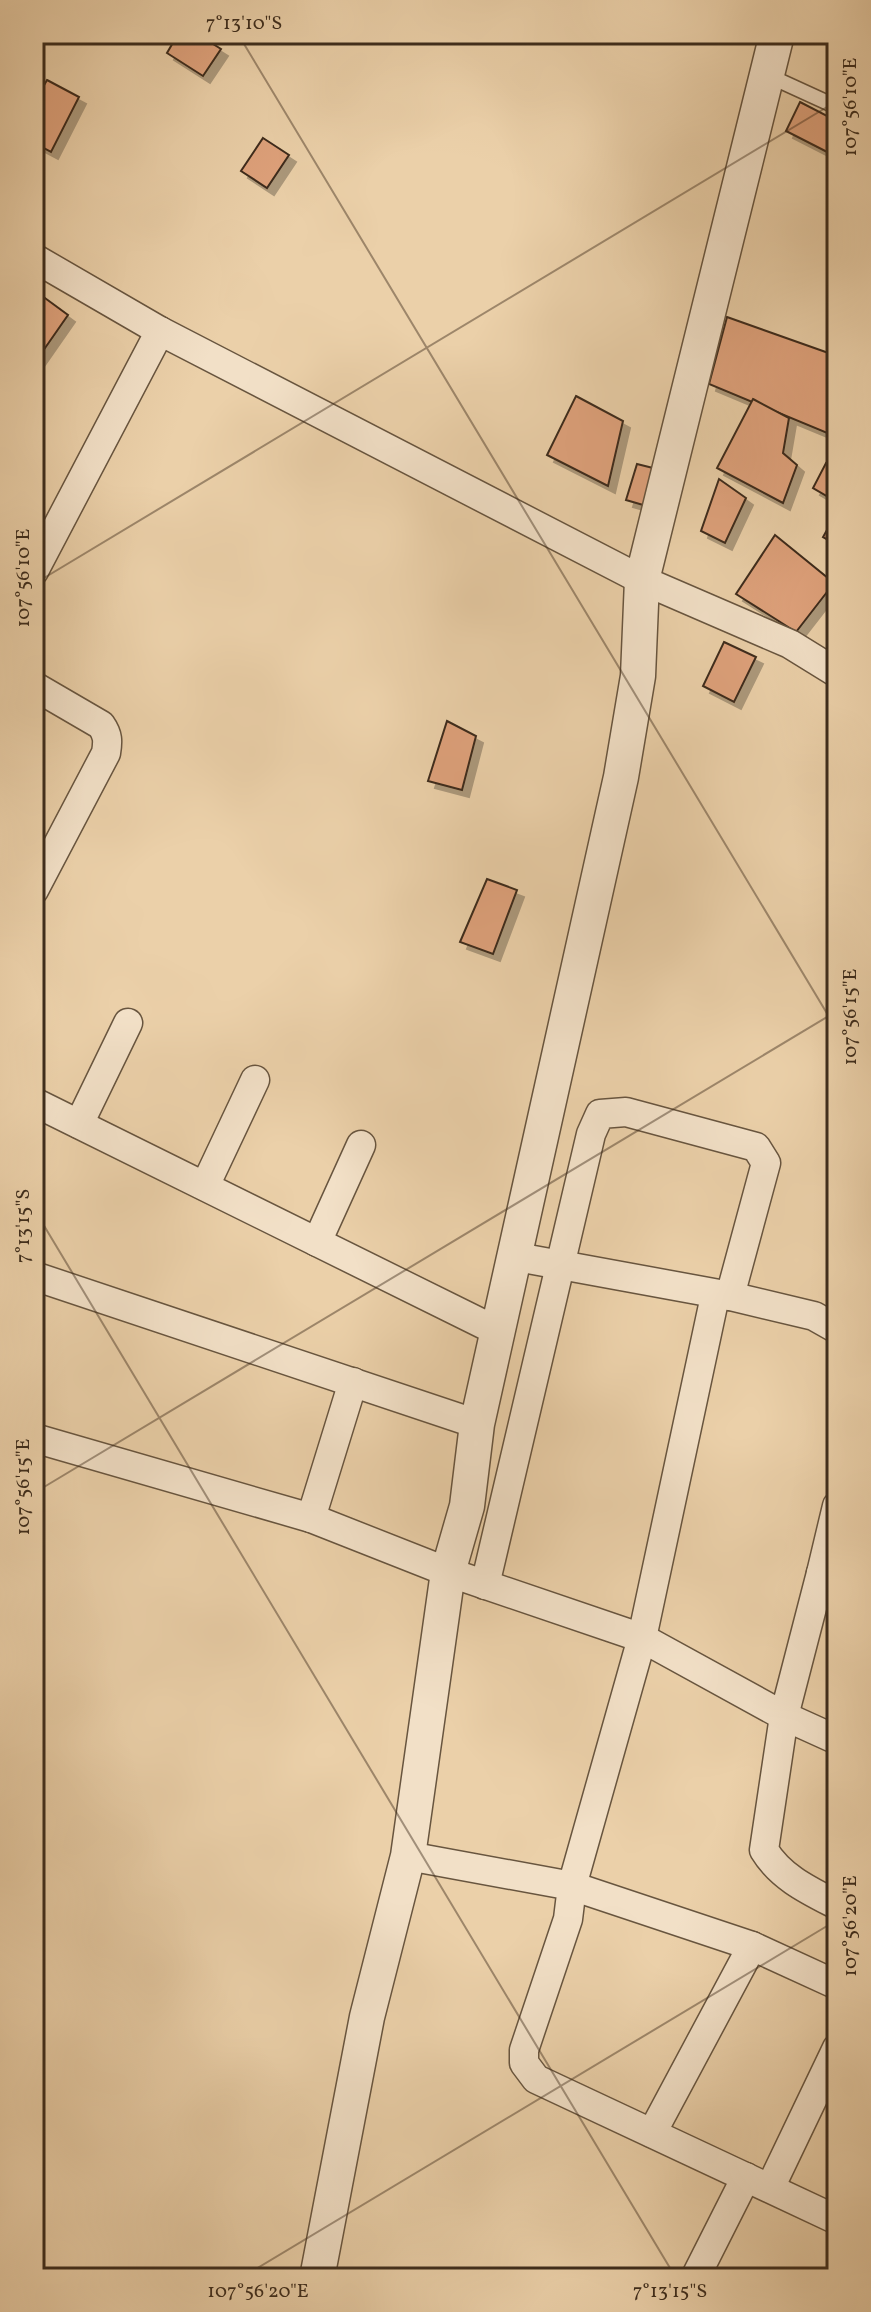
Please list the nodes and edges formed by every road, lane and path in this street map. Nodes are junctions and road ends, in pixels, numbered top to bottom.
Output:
1 (777, 34) edge
2 (767, 75) junction
3 (837, 107) edge
4 (34, 258) edge
5 (160, 331) junction
6 (34, 571) edge
7 (642, 580) junction
8 (837, 673) edge
9 (34, 686) edge
10 (34, 890) edge
11 (128, 1023) dead end
12 (255, 1080) dead end
13 (34, 1102) edge
14 (79, 1124) junction
15 (361, 1145) dead end
16 (205, 1186) junction
17 (317, 1242) junction
18 (517, 1257) junction
19 (560, 1266) junction
20 (34, 1276) edge
21 (722, 1296) junction
22 (837, 1329) edge
23 (499, 1332) junction
24 (353, 1382) junction
25 (477, 1424) junction
26 (34, 1438) edge
27 (837, 1506) edge
28 (311, 1518) junction
29 (448, 1572) junction
30 (829, 1577) edge
31 (485, 1585) junction
32 (642, 1638) junction
33 (784, 1716) junction
34 (837, 1740) edge
35 (408, 1856) junction
36 (572, 1886) junction
37 (837, 1905) edge
38 (752, 1946) junction
39 (837, 1985) edge
40 (837, 2048) edge
41 (652, 2133) junction
42 (758, 2183) junction
43 (837, 2220) edge
44 (317, 2278) edge
45 (695, 2278) edge

1 - 2 street
2 - 3 lane
2 - 7 street
4 - 5 street
5 - 6 street
5 - 7 street
7 - 8 street
7 - 18 street
9 - 10 street
11 - 14 street
12 - 16 street
13 - 14 street
14 - 16 street
15 - 17 street
16 - 17 street
17 - 23 street
18 - 19 street
18 - 23 street
19 - 21 street
19 - 21 street
19 - 31 street
20 - 24 street
21 - 22 street
21 - 32 street
23 - 25 street
24 - 25 street
24 - 28 street
25 - 29 street
26 - 28 street
27 - 30 street
28 - 29 street
29 - 31 street
29 - 35 street
30 - 33 street
31 - 32 street
32 - 33 street
32 - 36 street
33 - 34 street
33 - 37 street
35 - 36 street
35 - 44 street
36 - 38 street
36 - 41 street
38 - 39 street
38 - 41 street
40 - 42 street
41 - 42 street
42 - 43 street
42 - 45 street

